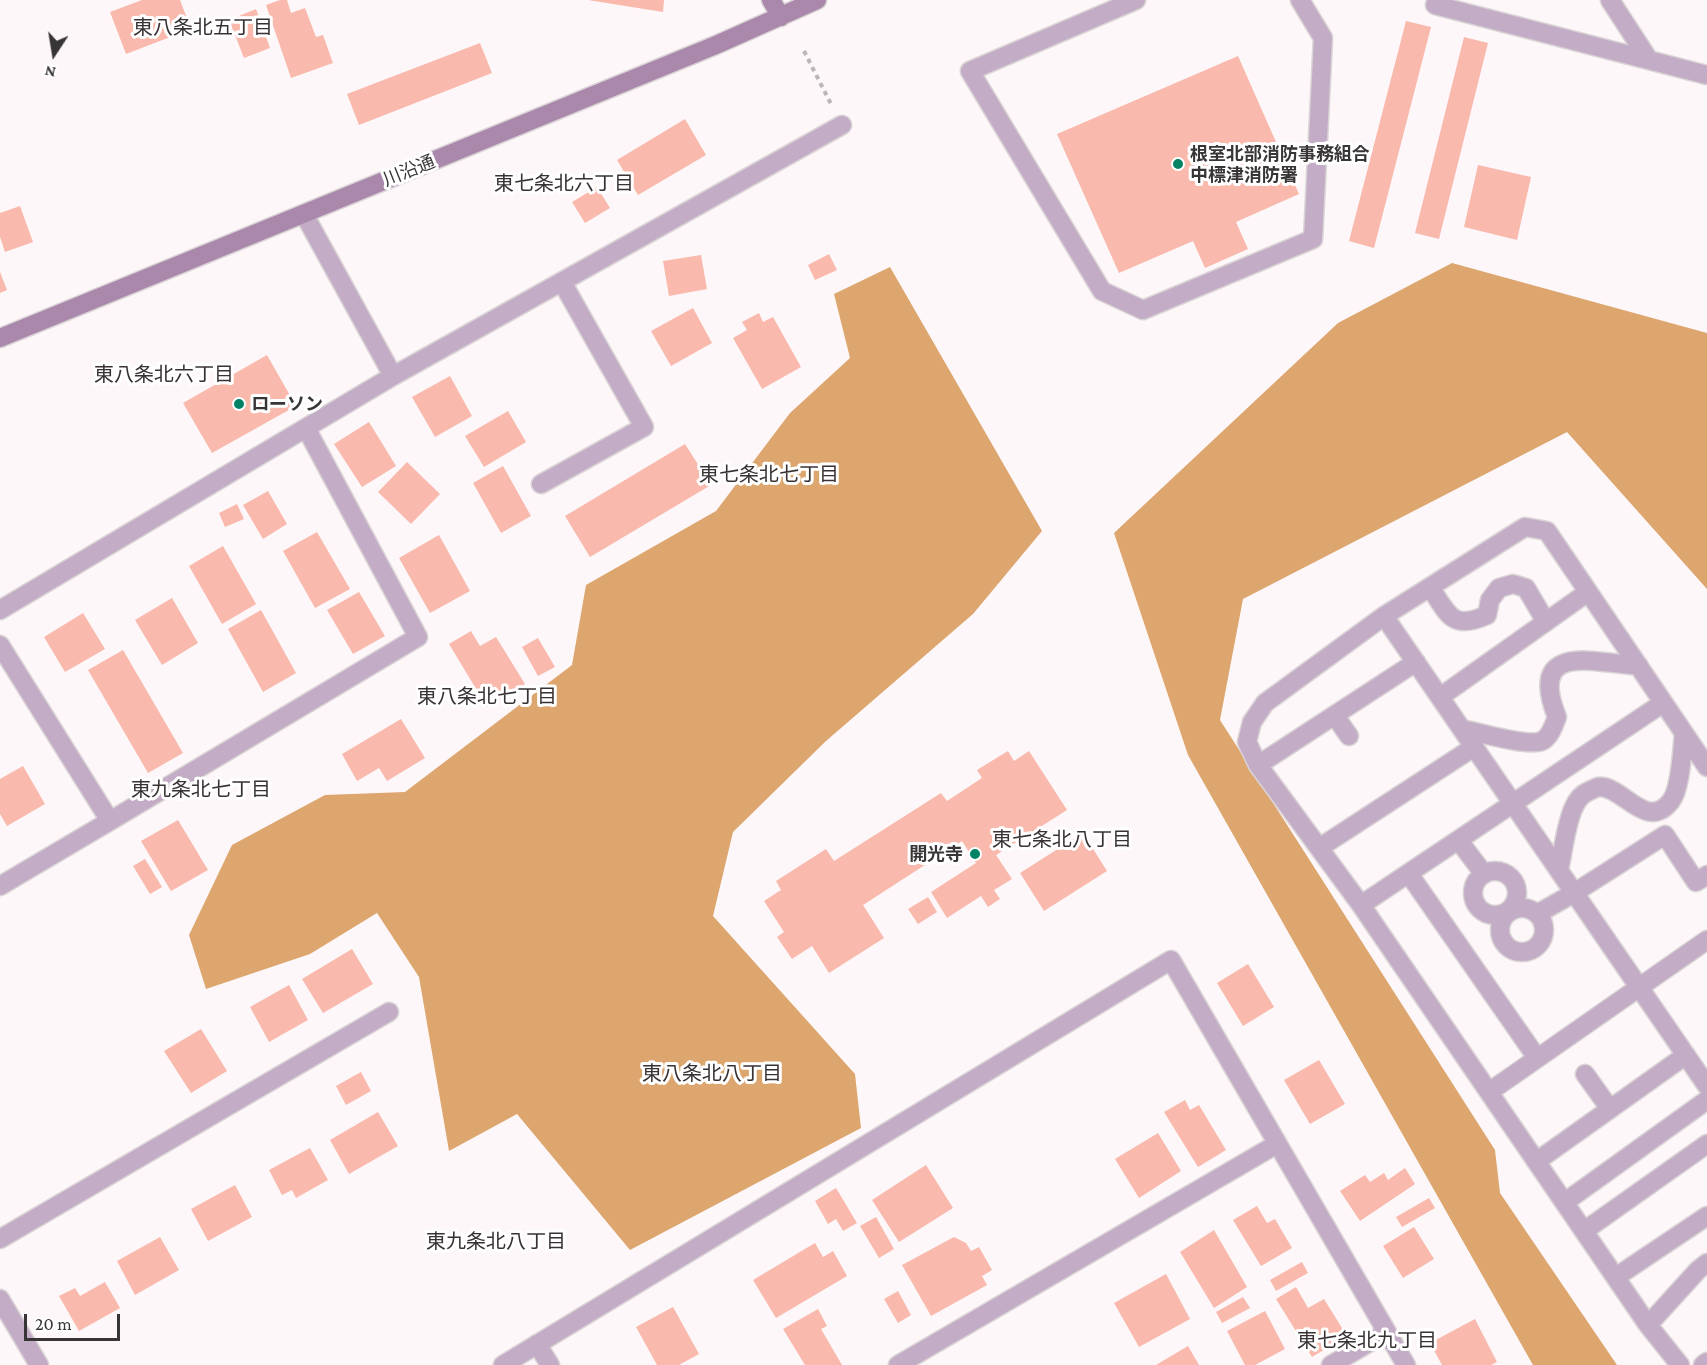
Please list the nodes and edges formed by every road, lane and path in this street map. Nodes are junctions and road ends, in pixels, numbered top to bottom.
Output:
1 (771, 0) edge
2 (817, 0) edge
3 (1136, 0) edge
4 (1300, 0) edge
5 (1610, 0) edge
6 (1435, 5) dead end
7 (781, 17) junction
8 (804, 51) dead end
9 (1649, 60) junction
10 (1707, 75) edge
11 (842, 125) joint
12 (304, 214) junction
13 (561, 282) junction
14 (0, 338) edge
15 (393, 376) junction
16 (306, 428) junction
17 (542, 484) dead end
18 (1430, 587) junction
19 (1588, 592) junction
20 (0, 610) edge
21 (1384, 616) junction
22 (1546, 622) junction
23 (0, 645) edge
24 (1416, 662) junction
25 (1639, 666) junction
26 (1440, 697) junction
27 (1664, 703) junction
28 (1335, 716) junction
29 (1462, 729) junction
30 (1684, 733) junction
31 (1350, 736) dead end
32 (1474, 747) junction
33 (1258, 765) junction
34 (1707, 767) edge
35 (1514, 805) junction
36 (110, 821) junction
37 (1460, 841) junction
38 (1319, 848) junction
39 (1558, 870) junction
40 (1408, 874) junction
41 (1484, 874) junction
42 (1707, 875) edge
43 (0, 886) edge
44 (1574, 893) junction
45 (1361, 905) junction
46 (1507, 913) junction
47 (1537, 914) junction
48 (1707, 940) edge
49 (1639, 987) junction
50 (389, 1012) dead end
51 (1686, 1055) junction
52 (1537, 1058) junction
53 (1586, 1074) dead end
54 (1705, 1079) edge
55 (1489, 1092) junction
56 (1707, 1100) edge
57 (1610, 1109) junction
58 (1277, 1144) junction
59 (1707, 1144) edge
60 (1537, 1161) junction
61 (1565, 1203) junction
62 (1707, 1216) edge
63 (1584, 1231) junction
64 (0, 1239) edge
65 (1707, 1263) edge
66 (1616, 1277) junction
67 (0, 1299) edge
68 (1648, 1325) junction
69 (1387, 1332) junction
70 (537, 1344) junction
71 (1707, 1362) edge
72 (39, 1365) edge
73 (502, 1365) edge
74 (550, 1365) edge
75 (898, 1365) edge
76 (1330, 1365) edge
77 (1406, 1365) edge
78 (1680, 1365) edge
79 (1703, 1365) edge

1 - 7 street
2 - 7 street, 川沿通
3 - 4 street
5 - 9 street
6 - 9 street
7 - 12 street, 川沿通
8 - 11 path
9 - 10 street
11 - 13 street
12 - 14 street, 川沿通
12 - 15 street
13 - 15 street
13 - 17 street
15 - 16 street
16 - 20 street
16 - 36 street
18 - 19 street
18 - 21 street
18 - 22 street
19 - 22 street
19 - 25 street
21 - 24 street
21 - 33 street
22 - 26 street
23 - 36 street
24 - 26 street
24 - 28 street
25 - 27 street
25 - 29 street
26 - 29 street
27 - 30 street
27 - 35 street
28 - 31 street
28 - 33 street
29 - 32 street
30 - 34 street
30 - 39 street
32 - 35 street
32 - 38 street
33 - 38 street
35 - 37 street
35 - 39 street
36 - 43 street
37 - 40 street
37 - 41 street
38 - 45 street
39 - 44 street
40 - 45 street
40 - 52 street
41 - 46 street
41 - 46 street
42 - 44 street
44 - 47 street
44 - 49 street
45 - 55 street
46 - 47 street
46 - 47 street
48 - 49 street
49 - 51 street
49 - 52 street
50 - 64 street
51 - 54 street
51 - 57 street
52 - 55 street
53 - 57 street
55 - 60 street
56 - 61 street
57 - 60 street
58 - 69 street
58 - 70 street
58 - 75 street
59 - 63 street
60 - 61 street
61 - 63 street
62 - 66 street
63 - 66 street
65 - 68 street
66 - 68 street
67 - 72 street
68 - 78 street
69 - 76 street
69 - 77 street
70 - 73 street
70 - 74 street
71 - 79 street

